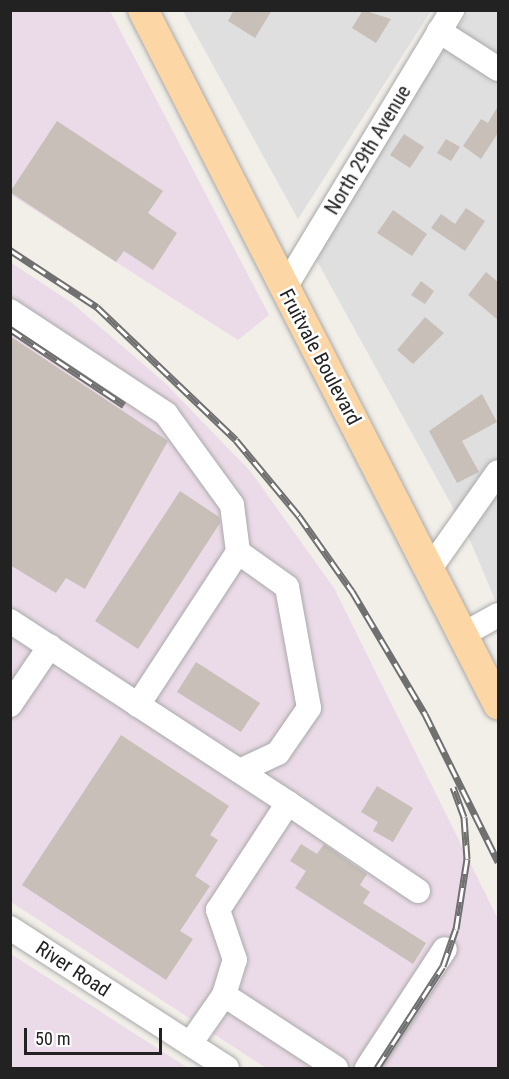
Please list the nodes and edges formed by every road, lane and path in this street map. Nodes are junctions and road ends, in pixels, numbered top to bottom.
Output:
1 (143, 10) edge
2 (452, 10) edge
3 (439, 31) junction
4 (498, 69) edge
5 (284, 289) junction
6 (10, 311) edge
7 (498, 472) edge
8 (238, 552) junction
9 (431, 567) junction
10 (498, 615) edge
11 (10, 621) edge
12 (464, 634) junction
13 (50, 646) junction
14 (498, 704) edge
15 (10, 705) edge
16 (138, 705) junction
17 (240, 771) junction
18 (288, 803) junction
19 (418, 891) dead end
20 (10, 927) edge
21 (445, 949) dead end
22 (224, 995) junction
23 (189, 1044) junction
24 (227, 1068) edge
25 (336, 1068) edge
26 (367, 1068) edge

1 - 5 main road, Fruitvale Boulevard
2 - 3 street, North 29th Avenue
3 - 4 street
3 - 5 street, North 29th Avenue
5 - 9 main road, Fruitvale Boulevard
6 - 8 street
7 - 9 street
8 - 16 street
8 - 17 street
9 - 12 main road, Fruitvale Boulevard
10 - 12 street
11 - 13 street
12 - 14 main road, Fruitvale Boulevard
13 - 15 street
13 - 16 street
16 - 17 street
17 - 18 street
18 - 19 street
18 - 22 street
20 - 23 street, River Road
21 - 26 street
22 - 23 street
22 - 25 street
23 - 24 street, River Road

